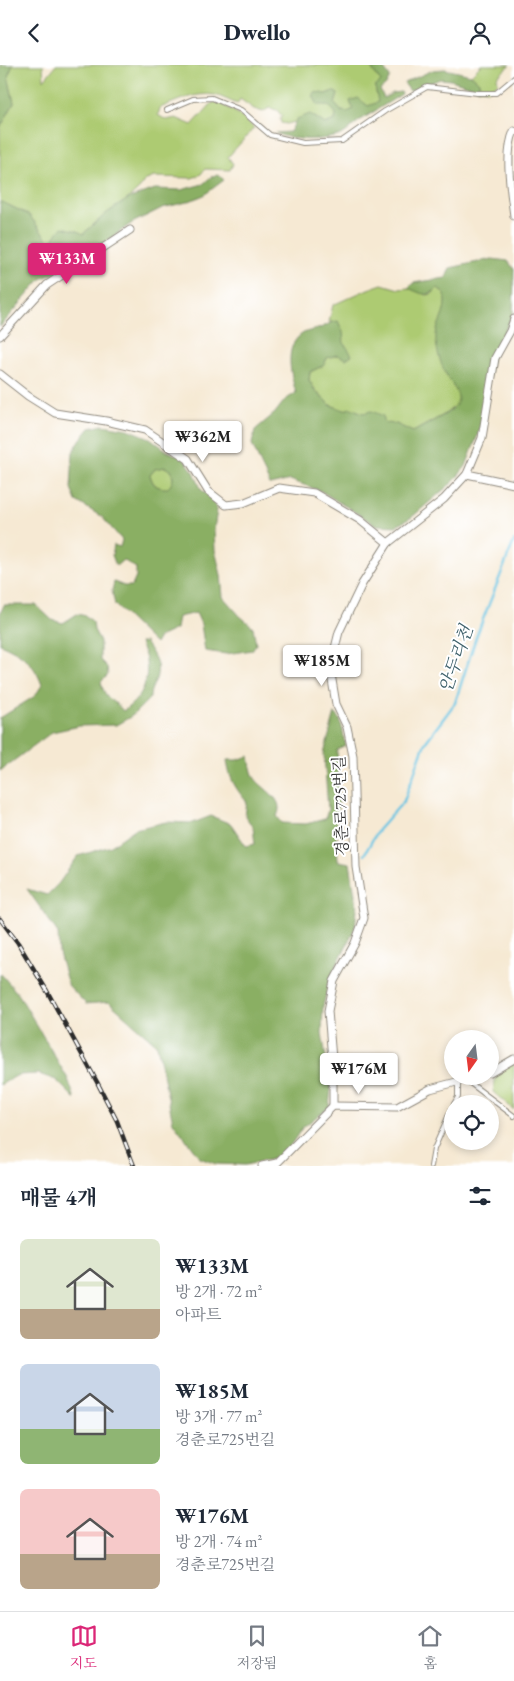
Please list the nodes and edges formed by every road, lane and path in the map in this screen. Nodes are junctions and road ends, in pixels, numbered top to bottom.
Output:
1 (514, 78) edge
2 (167, 111) dead end
3 (514, 131) edge
4 (514, 216) edge
5 (130, 230) dead end
6 (514, 319) edge
7 (0, 335) edge
8 (0, 373) edge
9 (467, 474) junction
10 (514, 485) edge
11 (388, 543) junction
12 (514, 1059) edge
13 (499, 1068) edge
14 (446, 1085) edge
15 (468, 1085) edge
16 (333, 1106) junction
17 (514, 1116) edge
18 (444, 1126) edge
19 (262, 1166) edge
20 (431, 1166) edge

1 - 2 lane
3 - 4 street
5 - 7 street
6 - 9 street, 경춘로725번길
8 - 11 street
9 - 10 street
9 - 11 street, 경춘로725번길
11 - 16 street, 경춘로725번길
12 - 13 street
14 - 16 street
15 - 17 lane
16 - 19 street
18 - 20 lane

